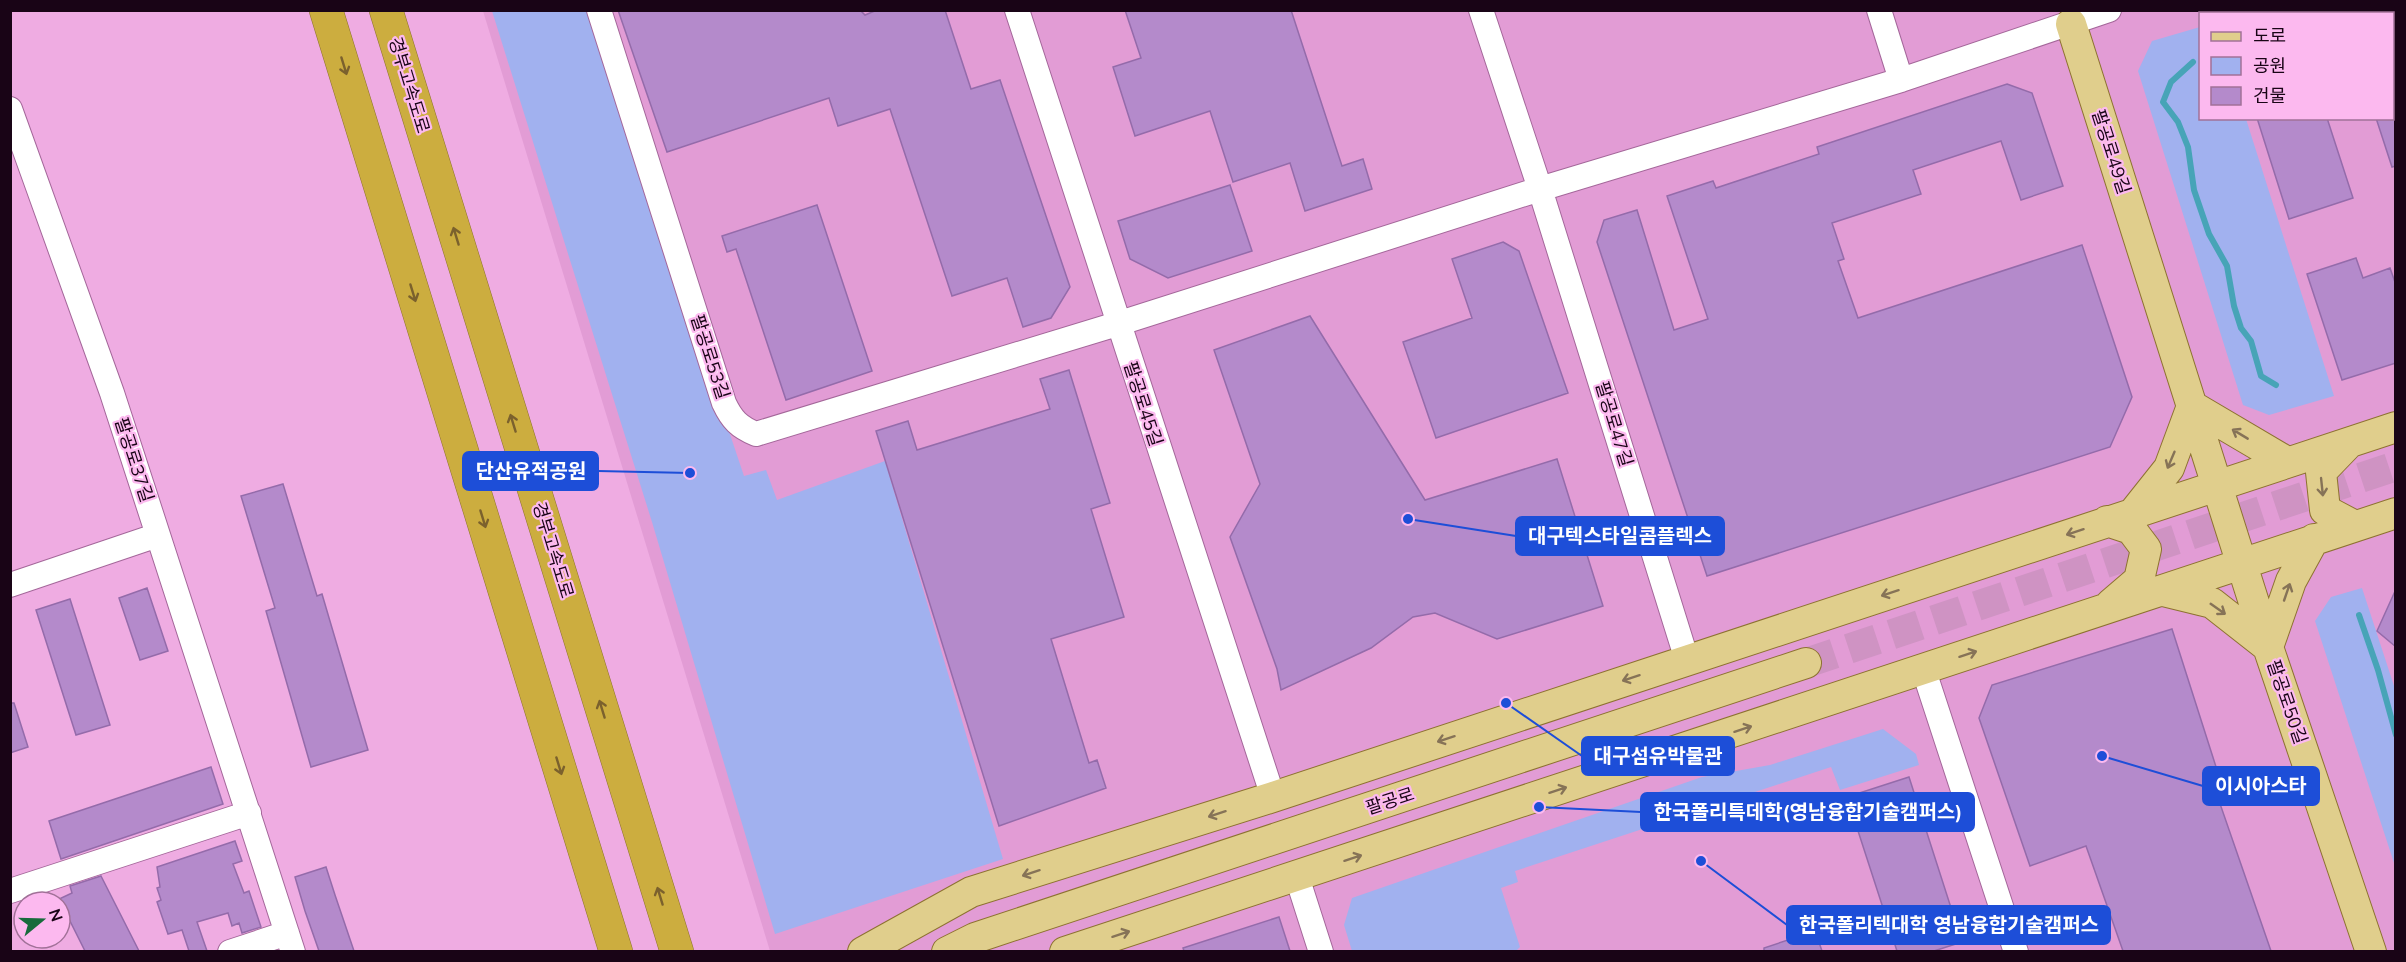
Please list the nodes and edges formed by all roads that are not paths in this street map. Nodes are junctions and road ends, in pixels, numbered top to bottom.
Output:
1 (326, 10) edge
2 (386, 10) edge
3 (598, 10) edge
4 (1017, 10) edge
5 (1481, 10) edge
6 (1879, 10) edge
7 (2109, 10) edge
8 (2071, 24) junction
9 (1901, 80) junction
10 (10, 109) edge
11 (1540, 189) junction
12 (1117, 324) junction
13 (2192, 406) junction
14 (2396, 427) edge
15 (2350, 442) junction
16 (2287, 462) junction
17 (2217, 485) junction
18 (2396, 513) edge
19 (2121, 517) junction
20 (2229, 520) joint
21 (2355, 526) junction
22 (158, 535) junction
23 (2314, 539) junction
24 (2242, 562) junction
25 (10, 585) edge
26 (2163, 591) junction
27 (2104, 610) junction
28 (2268, 647) junction
29 (1687, 660) junction
30 (1806, 663) tunnel mouth
31 (1923, 669) junction
32 (1273, 797) junction
33 (249, 813) junction
34 (1297, 877) junction
35 (10, 891) edge
36 (975, 938) junction
37 (290, 942) edge
38 (230, 951) edge
39 (616, 951) edge
40 (677, 951) edge
41 (866, 951) edge
42 (947, 951) edge
43 (1065, 951) edge
44 (1321, 951) edge
45 (2016, 951) edge
46 (2371, 951) edge

1 -> 39 highway
40 -> 2 highway, 경부고속도로
3 - 12 street, 팔공로53길
4 - 12 street, 팔공로45길
5 - 11 street, 팔공로47길
6 - 9 street
7 - 8 street
8 - 9 street
8 - 13 main road, 팔공로49길
9 - 11 street
10 - 22 street, 팔공로37길
11 - 12 street, 팔공로53길
11 - 29 street, 팔공로47길
12 - 32 street, 팔공로45길
16 -> 13 main road
13 - 17 main road, 팔공로49길
13 -> 19 main road
14 - 15 main road
15 - 16 main road
15 -> 21 main road
16 - 17 main road
17 - 19 main road
17 - 20 main road, 팔공로49길
18 - 21 main road
19 - 27 main road
19 -> 29 main road
20 - 24 main road, 팔공로50길
21 - 23 main road
22 - 25 street
22 - 33 street, 팔공로37길
23 - 24 main road
28 -> 23 main road
24 - 26 main road
24 - 28 main road, 팔공로50길
26 - 27 main road
26 -> 28 main road
31 -> 27 main road
28 - 46 main road, 팔공로50길
29 -> 32 main road
30 - 36 main road, 팔공로
34 -> 31 main road
31 - 45 street
32 -> 41 main road
33 - 35 street
33 - 37 street, 팔공로37길
43 -> 34 main road
34 - 44 street
36 - 41 main road
36 - 42 main road
37 - 38 street

